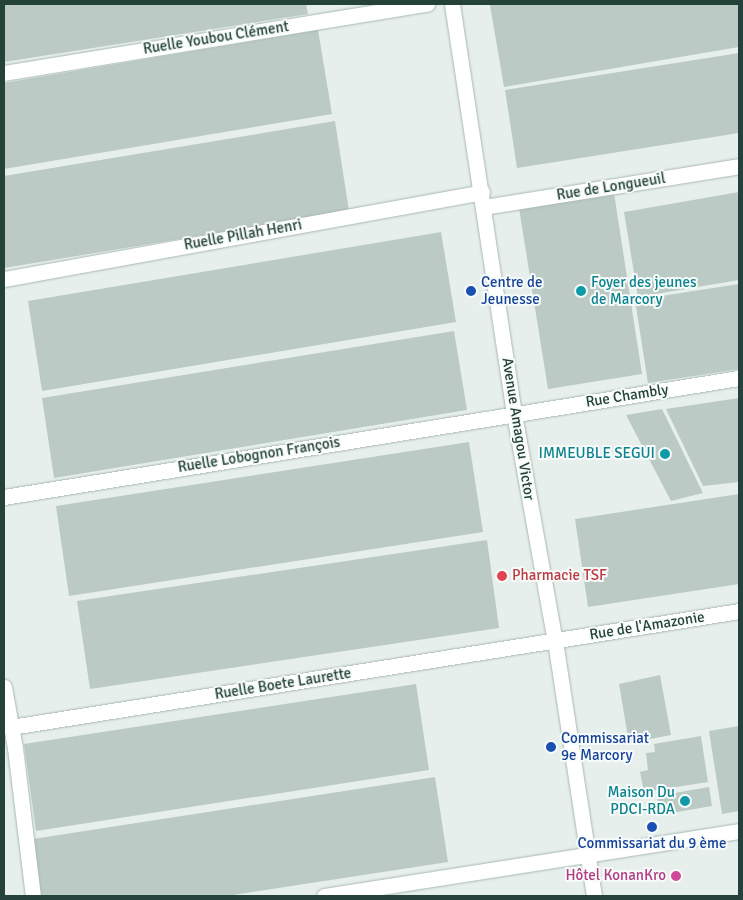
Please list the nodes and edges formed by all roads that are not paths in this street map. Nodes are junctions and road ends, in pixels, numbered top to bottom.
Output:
1 (428, 4) edge
2 (452, 4) edge
3 (4, 73) edge
4 (739, 166) edge
5 (482, 192) junction
6 (484, 207) junction
7 (4, 279) edge
8 (739, 378) edge
9 (514, 414) junction
10 (4, 496) edge
11 (739, 611) edge
12 (555, 641) junction
13 (4, 687) edge
14 (11, 727) junction
15 (9, 748) edge
16 (739, 831) edge
17 (587, 855) junction
18 (33, 896) edge
19 (324, 896) edge
20 (594, 896) edge

1 - 3 street, Ruelle Youbou Clément
2 - 5 street, Avenue Amagou Victor
4 - 6 street, Rue de Longueuil
5 - 6 street, Avenue Amagou Victor
5 - 7 street, Ruelle Pillah Henri
6 - 9 street, Avenue Amagou Victor
8 - 9 street, Rue Chambly
9 - 10 street, Ruelle Lobognon François
9 - 12 street, Avenue Amagou Victor
11 - 12 street, Rue de l'Amazonie
12 - 14 street, Ruelle Boete Laurette
12 - 17 street, Avenue Amagou Victor
13 - 14 street
14 - 15 street
15 - 18 street
16 - 17 street
17 - 19 street
17 - 20 street, Avenue Amagou Victor

